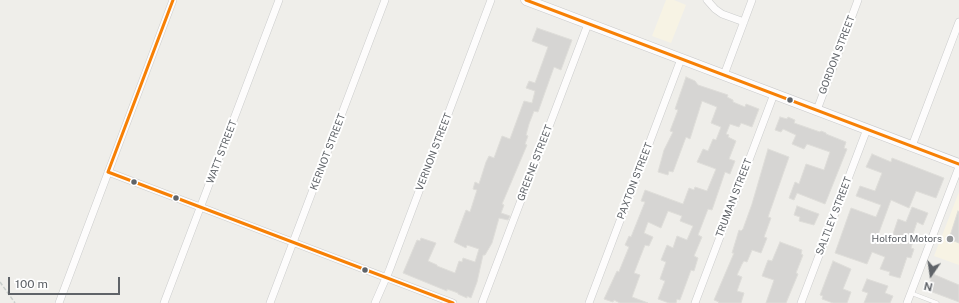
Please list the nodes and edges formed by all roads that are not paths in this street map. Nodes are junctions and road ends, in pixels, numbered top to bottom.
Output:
1 (173, 0) edge
2 (279, 0) edge
3 (385, 0) edge
4 (491, 0) edge
5 (707, 0) edge
6 (752, 0) edge
7 (858, 0) edge
8 (533, 1) edge
9 (744, 22) junction
10 (959, 22) edge
11 (588, 24) junction
12 (681, 59) junction
13 (724, 75) junction
14 (774, 94) junction
15 (816, 110) junction
16 (867, 129) junction
17 (912, 146) junction
18 (959, 164) edge
19 (959, 167) edge
20 (108, 172) junction
21 (201, 208) junction
22 (293, 243) junction
23 (385, 277) junction
24 (911, 293) junction
25 (59, 303) edge
26 (164, 303) edge
27 (270, 303) edge
28 (374, 303) edge
29 (453, 303) edge
30 (482, 303) edge
31 (589, 303) edge
32 (694, 303) edge
33 (801, 303) edge
34 (907, 303) edge
35 (937, 303) edge

1 - 20 street
2 - 21 street, WATT STREET
3 - 22 street, KERNOT STREET
4 - 23 street, VERNON STREET
5 - 9 street
6 - 9 street
7 - 15 street, GORDON STREET
8 - 11 main road
9 - 13 street
10 - 17 street
11 - 12 main road
11 - 30 street, GREENE STREET
12 - 13 main road
12 - 31 street, PAXTON STREET
13 - 14 main road
14 - 15 main road
14 - 32 street, TRUMAN STREET
15 - 16 main road
16 - 17 main road
16 - 33 street, SALTLEY STREET
17 - 18 main road
19 - 24 street
20 - 21 street
20 - 25 street
21 - 22 street
21 - 26 street, WATT STREET
22 - 23 street
22 - 27 street, KERNOT STREET
23 - 28 street, VERNON STREET
23 - 29 street
24 - 34 street
24 - 35 lane

